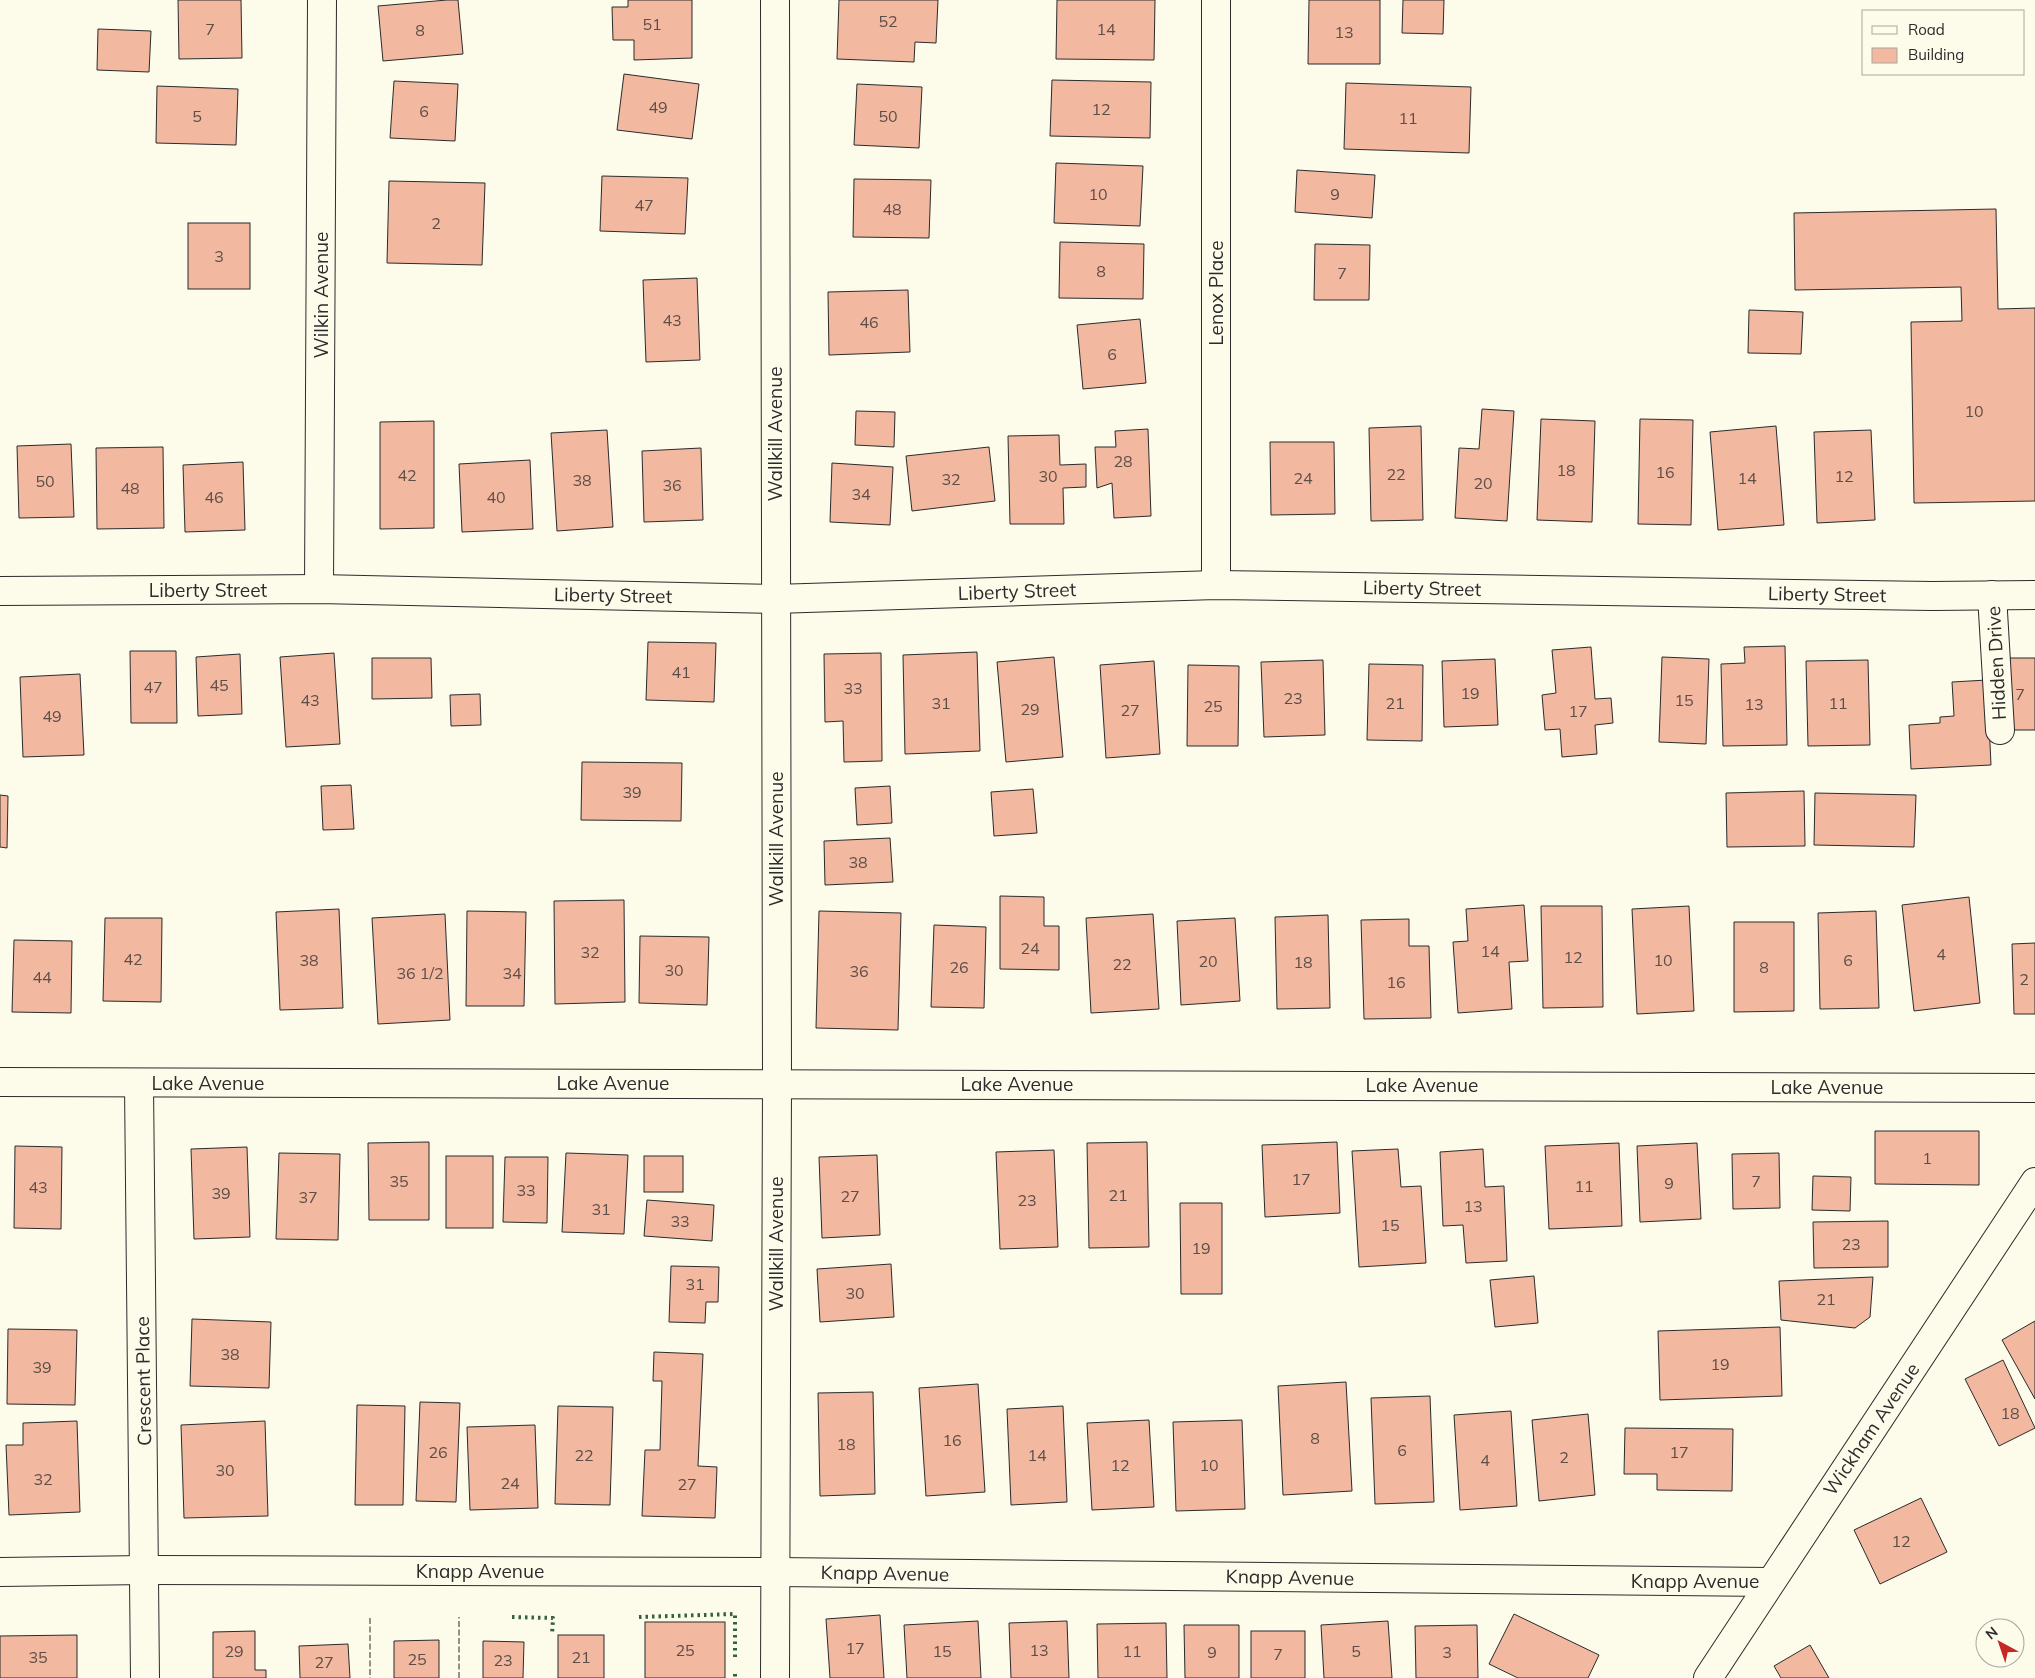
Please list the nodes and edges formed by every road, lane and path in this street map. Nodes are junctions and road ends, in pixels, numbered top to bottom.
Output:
1 (322, 0) edge
2 (775, 0) edge
3 (1216, 0) edge
4 (1216, 585) junction
5 (319, 589) junction
6 (0, 591) edge
7 (1992, 595) junction
8 (2035, 595) edge
9 (775, 599) junction
10 (2000, 730) dead end
11 (0, 1082) edge
12 (777, 1083) junction
13 (139, 1084) junction
14 (2035, 1088) edge
15 (2035, 1182) edge
16 (145, 1570) junction
17 (0, 1572) edge
18 (775, 1572) junction
19 (1770, 1582) junction
20 (145, 1678) edge
21 (775, 1678) edge
22 (1708, 1678) edge

1 - 5 street, Wilkin Avenue
2 - 9 street, Wallkill Avenue
3 - 4 street, Lenox Place
4 - 7 street, Liberty Street
4 - 9 street, Liberty Street
5 - 6 street, Liberty Street
5 - 9 street, Liberty Street
7 - 8 street, Liberty Street
7 - 10 street, Hidden Drive
9 - 12 street, Wallkill Avenue
11 - 13 street, Lake Avenue
12 - 13 street, Lake Avenue
12 - 14 street, Lake Avenue
12 - 18 street, Wallkill Avenue
13 - 16 street, Crescent Place
15 - 19 street, Wickham Avenue
16 - 17 street, Knapp Avenue
16 - 18 street, Knapp Avenue
16 - 20 street, Crescent Place
18 - 19 street, Knapp Avenue
18 - 21 street, Wallkill Avenue
19 - 22 street, Wickham Avenue

